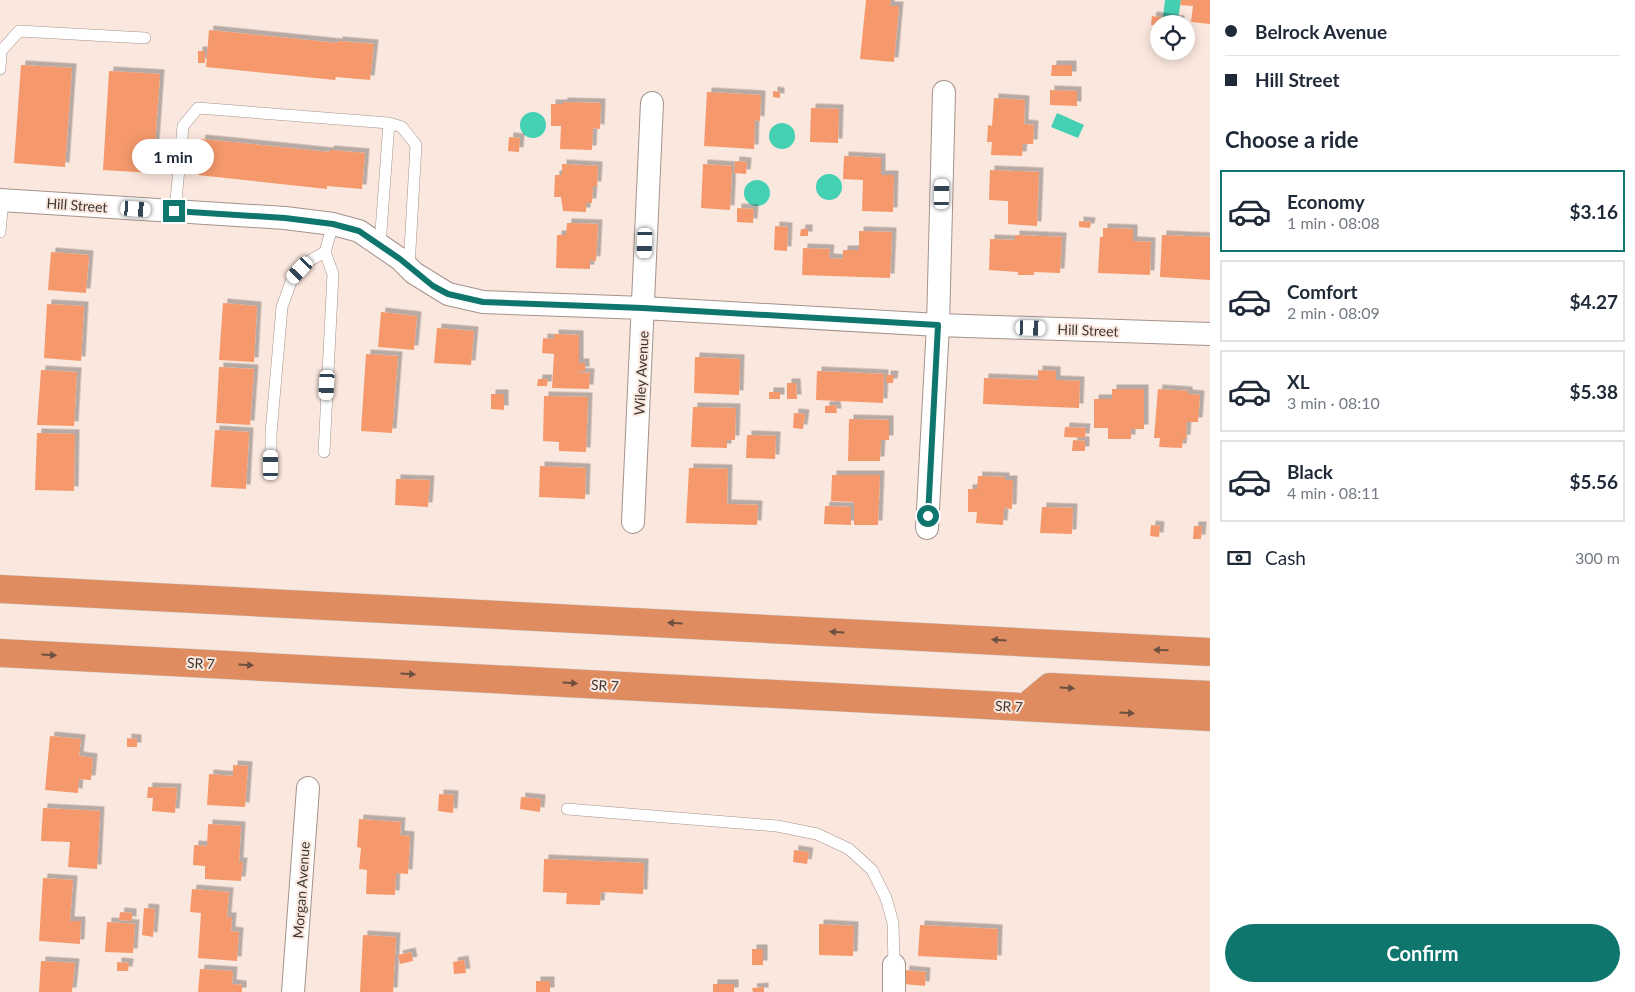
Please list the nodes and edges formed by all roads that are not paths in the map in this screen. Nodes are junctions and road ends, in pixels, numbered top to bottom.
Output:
1 (145, 38) dead end
2 (0, 69) edge
3 (944, 92) dead end
4 (652, 104) dead end
5 (389, 123) junction
6 (2, 200) edge
7 (174, 211) junction
8 (333, 224) junction
9 (0, 232) edge
10 (380, 245) junction
11 (325, 252) junction
12 (409, 267) junction
13 (643, 308) junction
14 (938, 325) junction
15 (1210, 334) edge
16 (324, 452) dead end
17 (271, 465) dead end
18 (634, 522) dead end
19 (927, 528) dead end
20 (0, 589) edge
21 (0, 652) edge
22 (1210, 652) edge
23 (1210, 695) edge
24 (1026, 707) junction
25 (1210, 717) edge
26 (308, 788) dead end
27 (567, 809) dead end
28 (894, 965) joint
29 (293, 992) edge
30 (894, 992) edge

1 - 2 lane
3 - 14 street
4 - 13 street, Wiley Avenue
5 - 7 lane
5 - 10 lane
5 - 12 lane
6 - 7 street, Hill Street
6 - 9 lane
7 - 8 street, Hill Street
8 - 10 street, Hill Street
8 - 11 lane
10 - 12 street, Hill Street
11 - 16 lane
11 - 17 lane
12 - 13 street, Hill Street
13 - 14 street, Hill Street
13 - 18 street, Wiley Avenue
14 - 15 street, Hill Street
14 - 19 street
22 -> 20 highway
21 -> 24 highway, SR 7 / SR 7
24 -> 23 highway
24 -> 25 highway, SR 7 / SR 7
26 - 29 street, Morgan Avenue
27 - 28 lane
28 - 30 street

